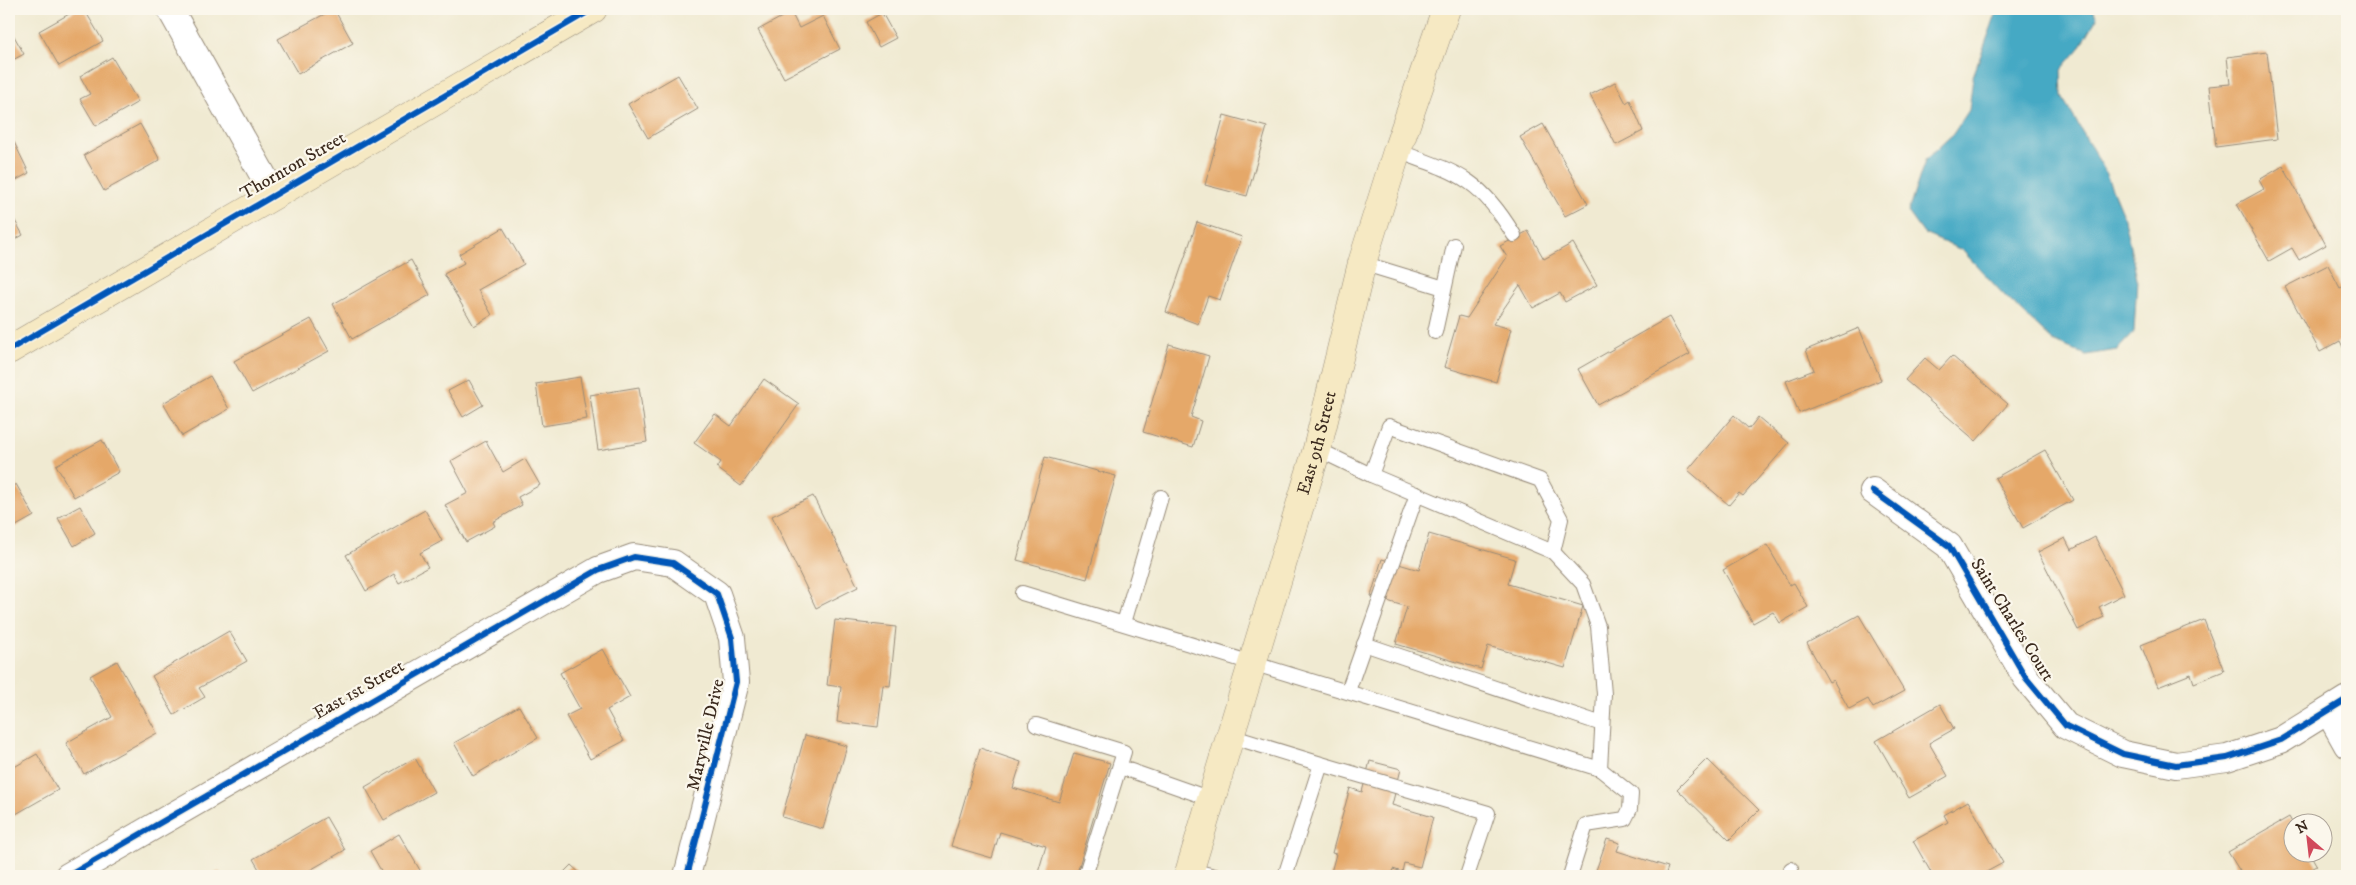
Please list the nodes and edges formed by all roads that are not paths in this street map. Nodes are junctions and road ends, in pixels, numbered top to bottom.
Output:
1 (170, 9) edge
2 (593, 9) edge
3 (1446, 9) edge
4 (563, 16) edge
5 (1397, 151) junction
6 (274, 194) junction
7 (1514, 235) dead end
8 (1454, 245) dead end
9 (1362, 263) junction
10 (1444, 288) junction
11 (1435, 332) dead end
12 (9, 350) edge
13 (1317, 449) junction
14 (1372, 475) junction
15 (1873, 491) dead end
16 (1417, 494) junction
17 (1161, 497) dead end
18 (1553, 552) junction
19 (673, 563) joint
20 (1022, 593) dead end
21 (1124, 624) junction
22 (1364, 644) junction
23 (1253, 662) junction
24 (1348, 691) junction
25 (2338, 705) edge
26 (1602, 724) junction
27 (1036, 725) dead end
28 (1230, 736) junction
29 (2347, 745) edge
30 (1321, 764) junction
31 (1120, 767) junction
32 (1600, 769) junction
33 (1211, 799) junction
34 (1197, 874) edge
35 (694, 875) edge
36 (68, 876) edge
37 (1085, 876) edge
38 (1285, 876) edge
39 (1467, 876) edge
40 (1570, 876) edge

1 - 6 street
2 - 4 main road, Thornton Street
3 - 5 main road, East 9th Street
4 - 6 main road, Thornton Street
5 - 7 lane
5 - 9 main road, East 9th Street
6 - 12 main road, Thornton Street
8 - 10 lane
9 - 10 lane
9 - 13 main road, East 9th Street
10 - 11 lane
13 - 14 lane
13 - 23 main road, East 9th Street
14 - 16 lane
14 - 18 lane
15 - 25 street, Saint Charles Court
16 - 18 lane
16 - 22 lane
17 - 21 lane
18 - 26 lane
19 - 35 street, Maryville Drive
19 - 36 street, East 1st Street
20 - 21 lane
21 - 23 lane
22 - 24 lane
22 - 26 lane
23 - 24 lane
23 - 28 main road, East 9th Street
24 - 32 lane
25 - 29 street
26 - 32 lane
27 - 31 lane
28 - 30 lane
28 - 33 main road, East 9th Street
30 - 38 lane
30 - 39 lane
31 - 33 lane
31 - 37 lane
32 - 40 lane
33 - 34 main road, East 9th Street

